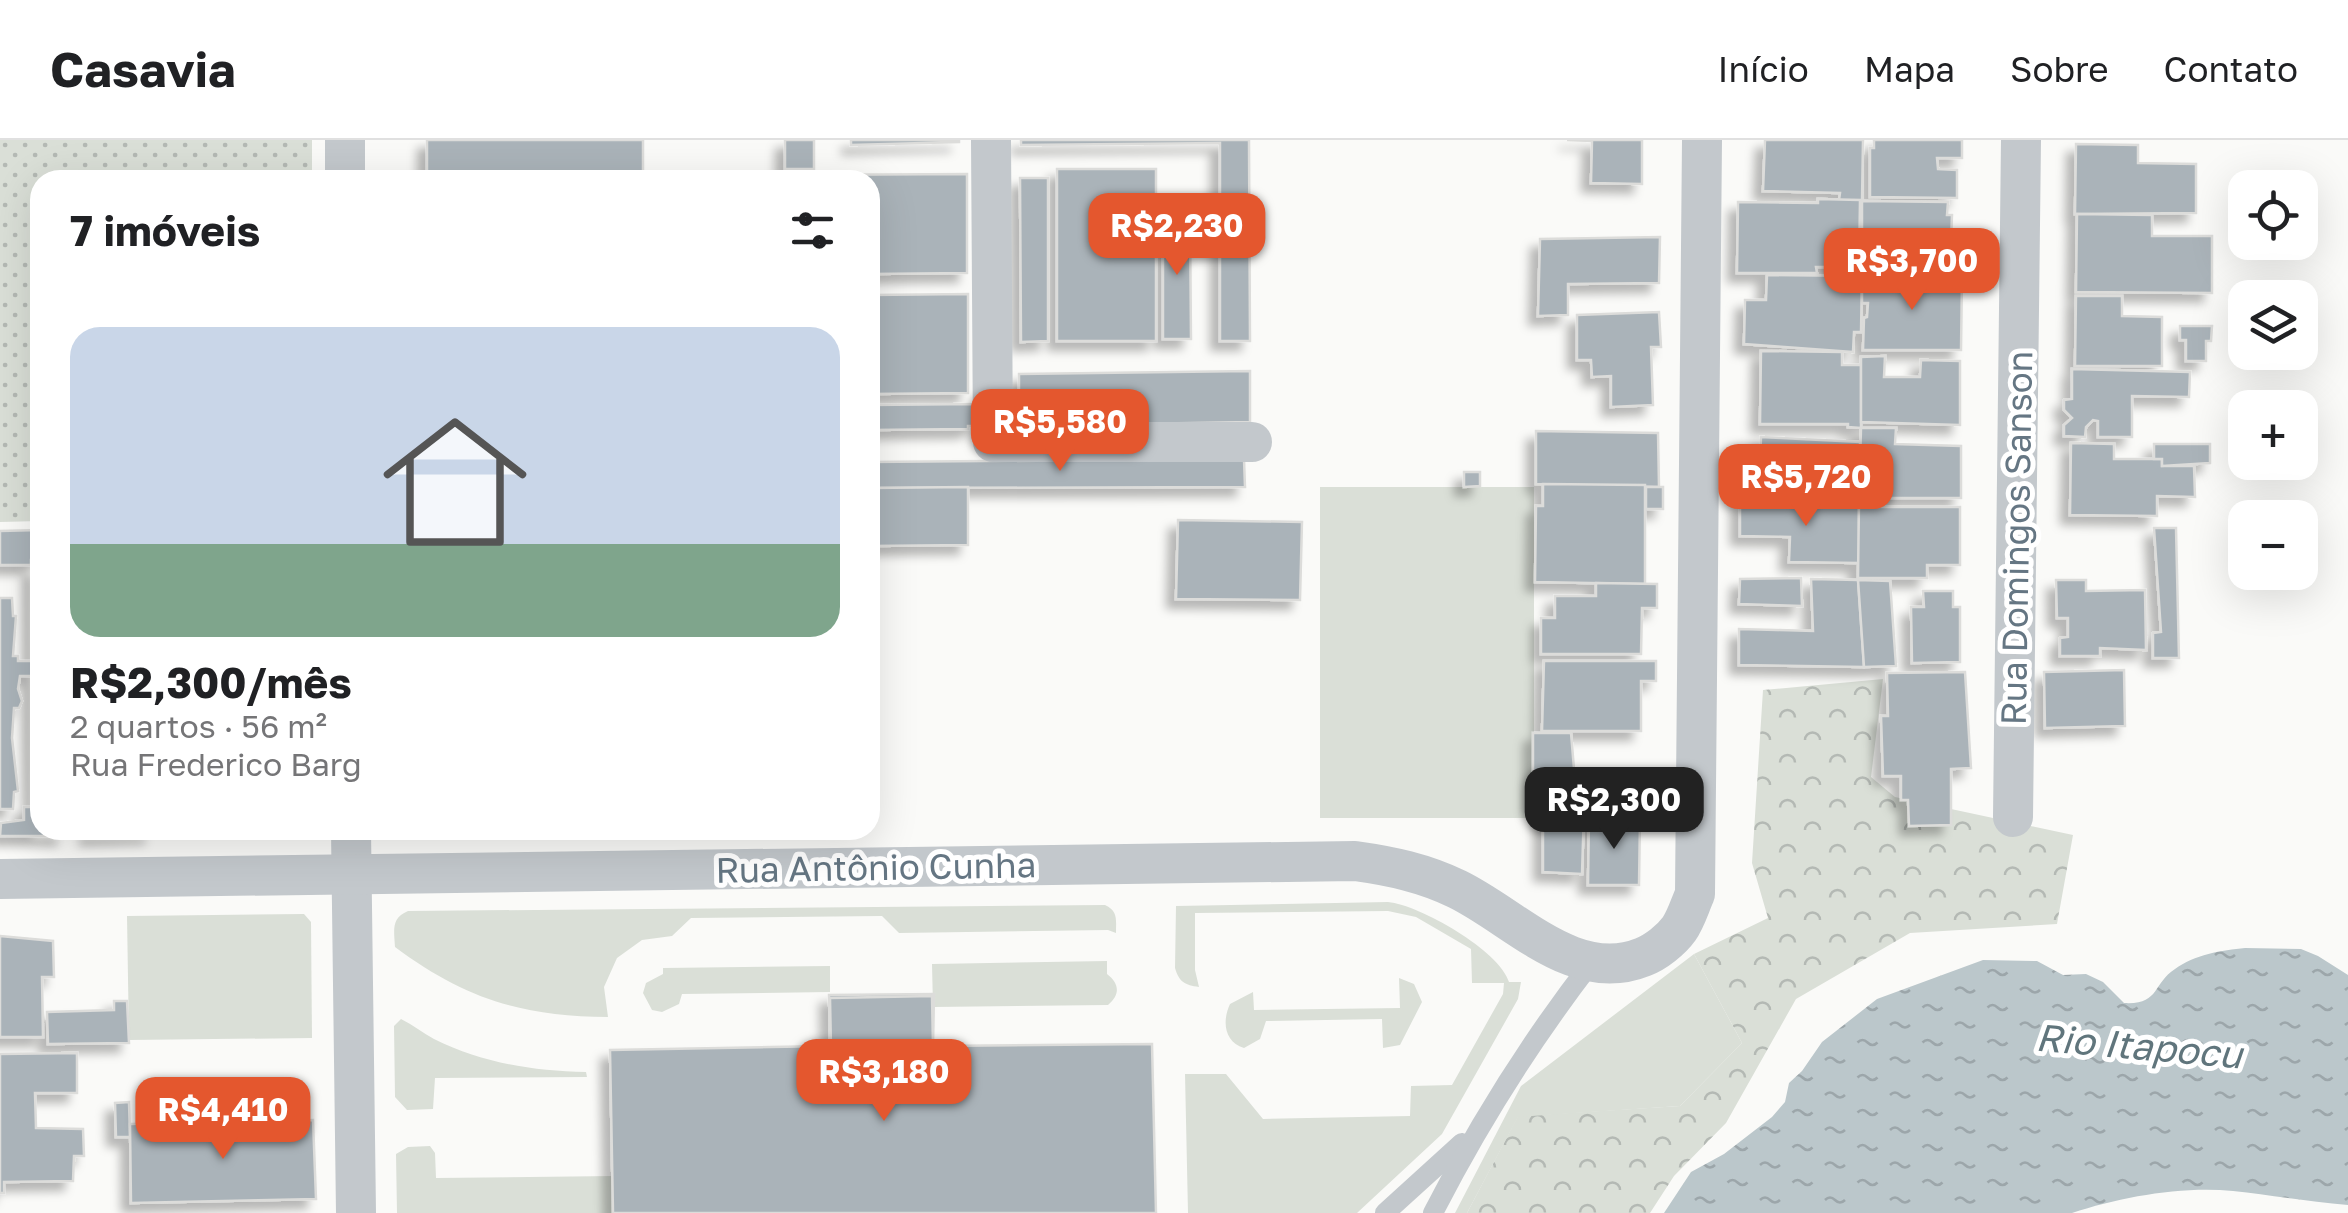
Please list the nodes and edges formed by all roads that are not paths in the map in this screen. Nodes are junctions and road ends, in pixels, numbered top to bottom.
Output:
1 (345, 140) edge
2 (991, 140) edge
3 (1702, 140) edge
4 (2021, 140) edge
5 (345, 170) edge
6 (1252, 442) dead end
7 (2013, 817) dead end
8 (352, 840) edge
9 (352, 874) junction
10 (0, 878) edge
11 (1590, 964) junction
12 (1475, 1131) junction
13 (356, 1213) edge
14 (1385, 1213) edge
15 (1432, 1213) edge

1 - 5 street
2 - 6 street
3 - 11 street
4 - 7 street, Rua Domingos Sanson
8 - 9 street
9 - 10 street, Rua Antônio Cunha
9 - 11 street, Rua Antônio Cunha
9 - 13 street
11 - 12 lane
12 - 14 lane
12 - 15 lane

